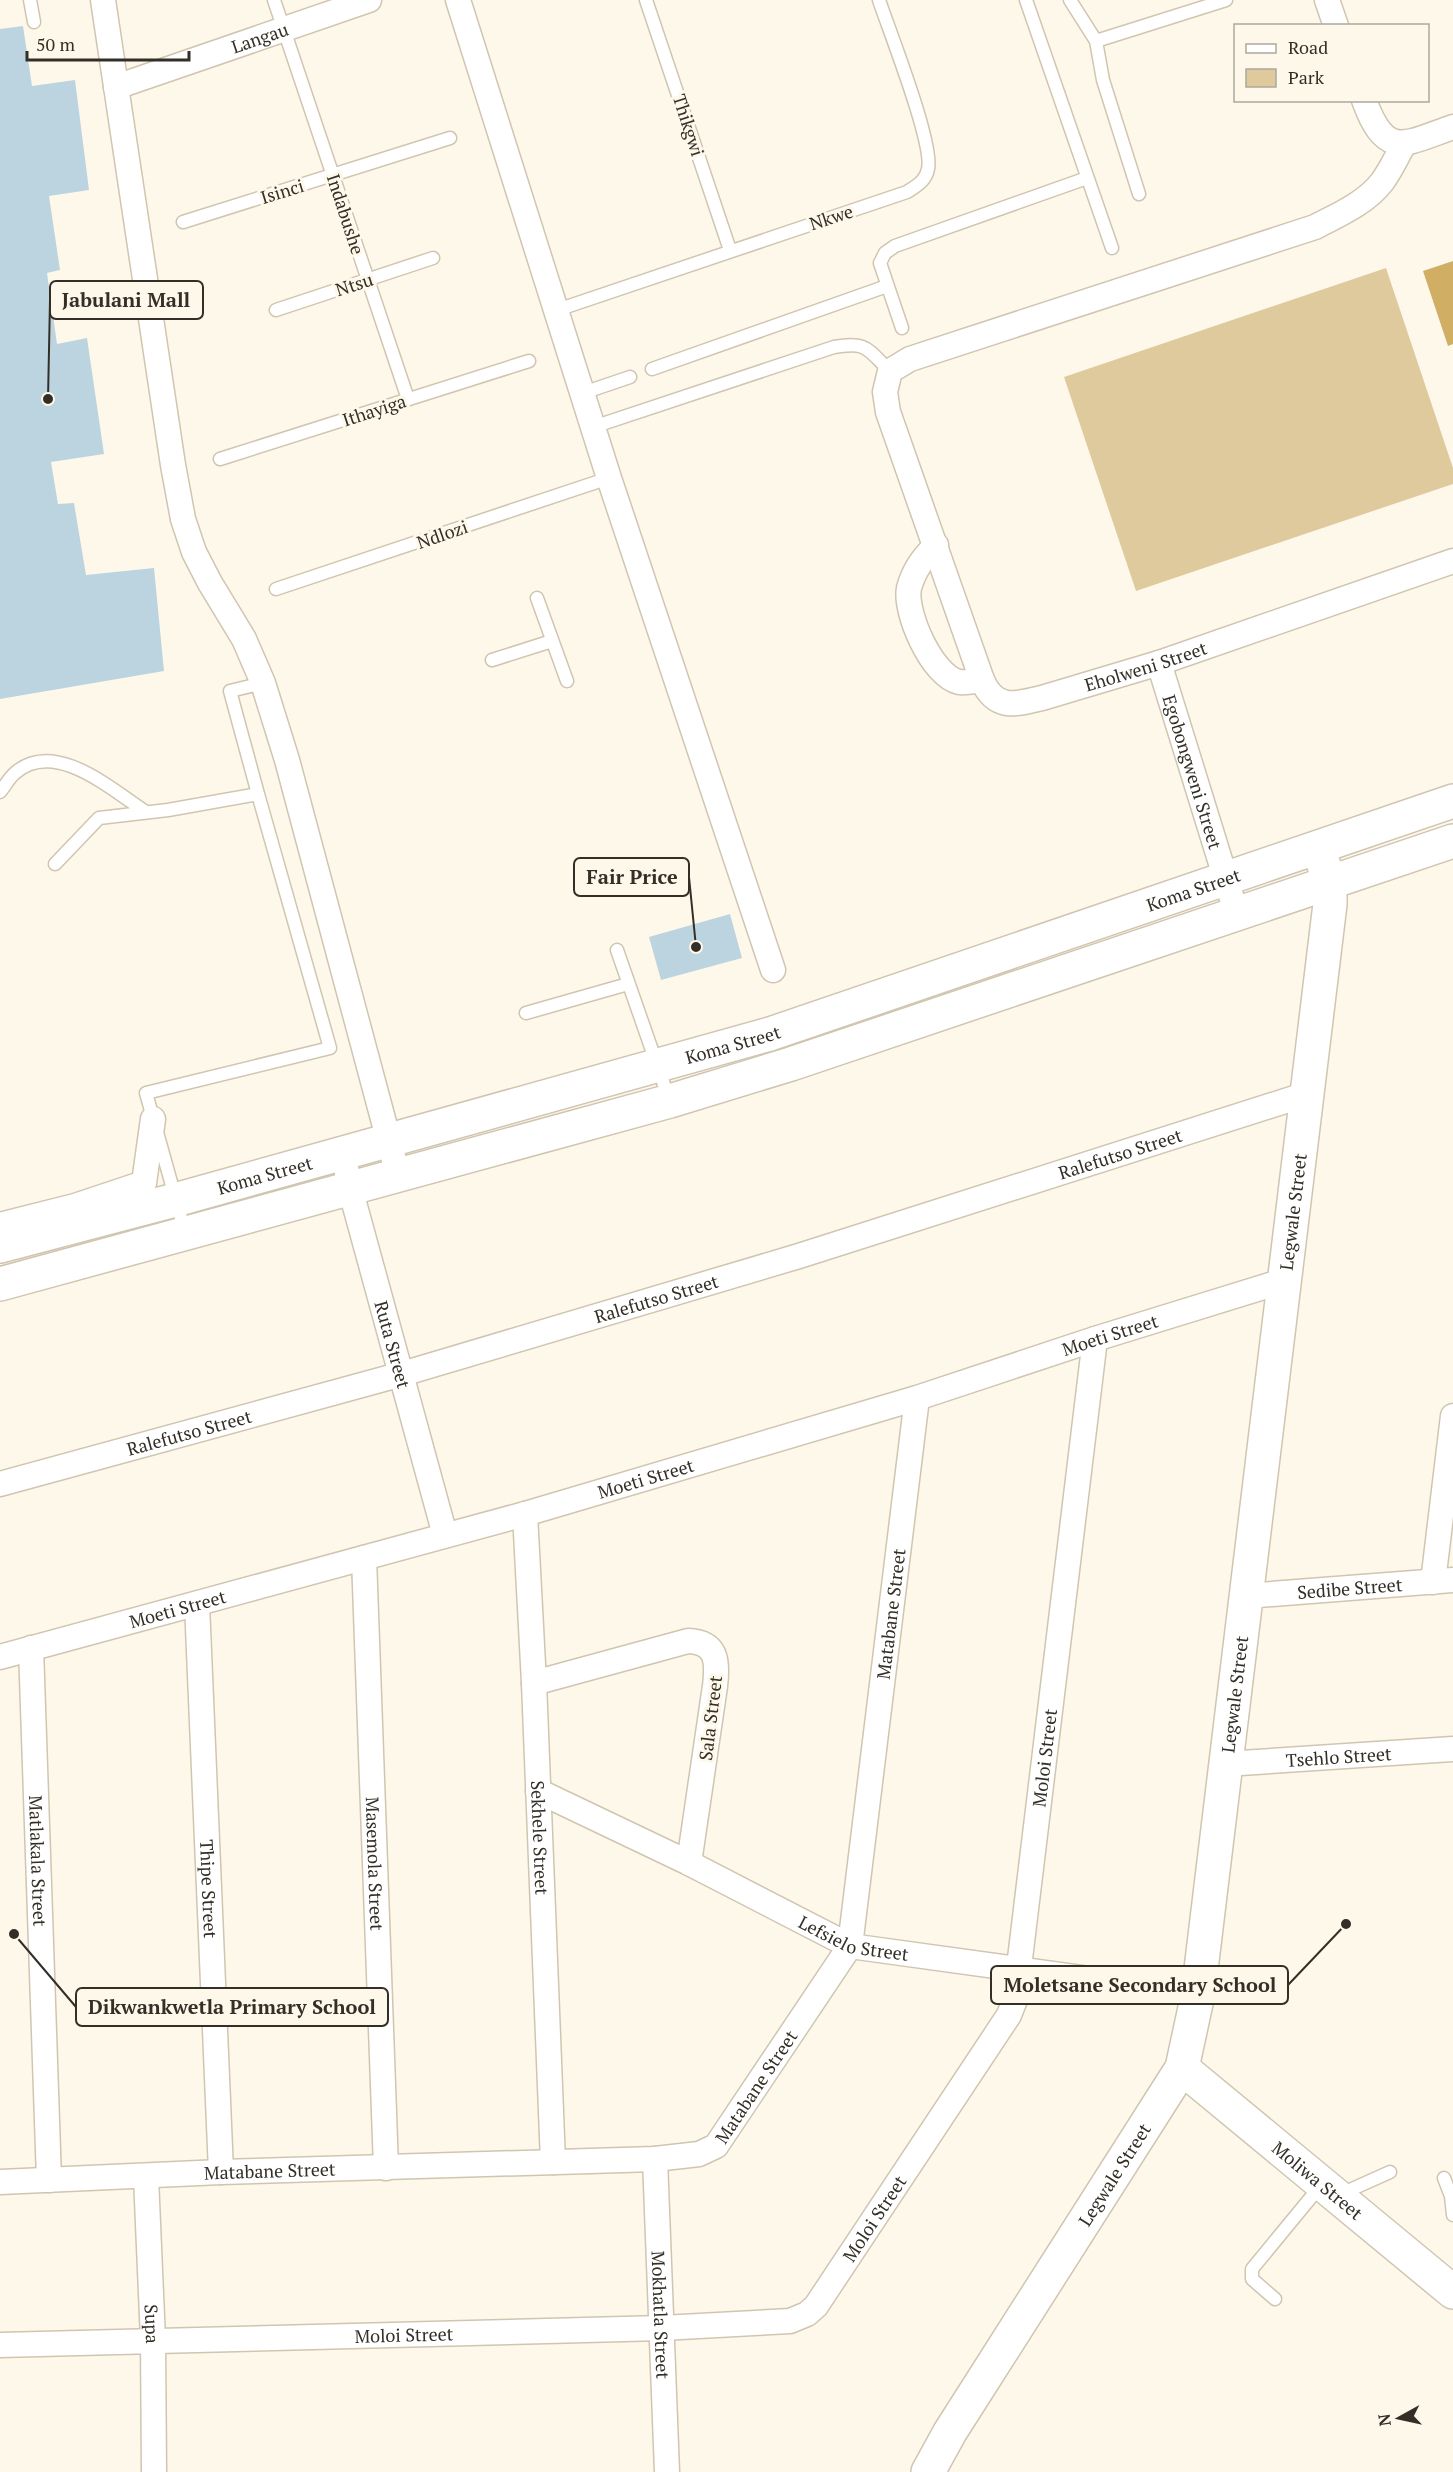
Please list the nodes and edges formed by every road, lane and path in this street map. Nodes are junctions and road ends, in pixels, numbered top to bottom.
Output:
1 (30, 0) edge
2 (103, 0) edge
3 (274, 0) edge
4 (369, 0) edge
5 (458, 0) edge
6 (646, 0) edge
7 (879, 0) edge
8 (1026, 0) edge
9 (1070, 0) edge
10 (1226, 0) edge
11 (1327, 0) edge
12 (34, 22) dead end
13 (1335, 24) edge
14 (284, 29) junction
15 (1096, 41) junction
16 (116, 87) junction
17 (1365, 102) edge
18 (1453, 127) edge
19 (450, 138) dead end
20 (1404, 144) junction
21 (333, 175) junction
22 (1087, 178) junction
23 (1139, 194) dead end
24 (183, 222) dead end
25 (1112, 248) dead end
26 (730, 250) junction
27 (433, 258) dead end
28 (368, 280) junction
29 (887, 286) junction
30 (276, 310) dead end
31 (557, 310) junction
32 (902, 328) dead end
33 (529, 361) dead end
34 (651, 369) dead end
35 (890, 370) junction
36 (630, 377) dead end
37 (583, 393) junction
38 (408, 399) junction
39 (594, 427) junction
40 (220, 459) dead end
41 (609, 478) junction
42 (936, 545) junction
43 (1453, 561) edge
44 (276, 590) dead end
45 (537, 598) dead end
46 (552, 640) junction
47 (492, 660) dead end
48 (1159, 663) junction
49 (982, 680) junction
50 (567, 681) dead end
51 (263, 683) junction
52 (0, 792) edge
53 (258, 794) junction
54 (1453, 801) edge
55 (146, 812) junction
56 (1453, 841) edge
57 (1318, 848) junction
58 (56, 864) dead end
59 (1226, 879) junction
60 (1330, 883) junction
61 (1237, 915) junction
62 (617, 950) dead end
63 (773, 970) dead end
64 (628, 984) junction
65 (526, 1013) dead end
66 (657, 1066) junction
67 (1307, 1094) junction
68 (670, 1101) junction
69 (153, 1119) junction
70 (388, 1141) junction
71 (343, 1153) junction
72 (398, 1175) junction
73 (350, 1188) junction
74 (174, 1200) junction
75 (0, 1225) edge
76 (186, 1233) junction
77 (0, 1246) edge
78 (1286, 1280) junction
79 (0, 1284) edge
80 (1095, 1339) junction
81 (402, 1374) junction
82 (916, 1398) junction
83 (1453, 1416) edge
84 (0, 1484) edge
85 (525, 1514) junction
86 (445, 1535) junction
87 (364, 1558) junction
88 (1443, 1581) edge
89 (1246, 1596) junction
90 (197, 1604) junction
91 (30, 1648) junction
92 (0, 1657) edge
93 (534, 1683) junction
94 (1453, 1749) edge
95 (1224, 1764) junction
96 (538, 1791) junction
97 (689, 1863) junction
98 (850, 1946) junction
99 (1019, 1971) junction
100 (1198, 1994) junction
101 (1182, 2068) junction
102 (655, 2159) junction
103 (553, 2162) junction
104 (386, 2168) junction
105 (220, 2172) junction
106 (1390, 2172) dead end
107 (146, 2177) junction
108 (1444, 2178) dead end
109 (49, 2180) junction
110 (0, 2182) edge
111 (1329, 2190) junction
112 (1453, 2215) edge
113 (1453, 2292) edge
114 (1275, 2299) dead end
115 (662, 2328) junction
116 (153, 2340) junction
117 (0, 2345) edge
118 (154, 2472) edge
119 (667, 2472) edge
120 (928, 2472) edge

1 - 12 lane
2 - 16 street
3 - 14 lane, Indabushe
4 - 14 street, Langau
5 - 31 street
6 - 26 lane, Thikgwi
7 - 26 lane, Nkwe
8 - 22 lane
9 - 15 lane
10 - 15 lane
11 - 13 street
14 - 16 street, Langau
14 - 21 lane, Indabushe
15 - 23 lane
16 - 51 street
17 - 20 street
18 - 20 street
19 - 21 lane, Isinci
20 - 35 street
21 - 24 lane, Isinci
21 - 28 lane, Indabushe
22 - 25 lane
22 - 29 lane
26 - 31 lane, Nkwe
27 - 28 lane, Ntsu
28 - 30 lane, Ntsu
28 - 38 lane, Indabushe
29 - 32 lane
29 - 34 lane
31 - 37 street
33 - 38 lane, Ithayiga
35 - 39 lane
35 - 42 street, Eholweni Street
36 - 37 lane
37 - 39 street
38 - 40 lane, Ithayiga
39 - 41 street
41 - 44 lane, Ndlozi
41 - 63 street
42 - 49 street, Eholweni Street
42 - 49 street
43 - 48 street, Eholweni Street
45 - 46 lane
46 - 47 lane
46 - 50 lane
48 - 49 street, Eholweni Street
48 - 59 street, Egobongweni Street
51 - 53 lane
51 - 70 street
52 - 55 lane
53 - 55 lane
53 - 69 lane
54 - 57 main road, Koma Street
55 - 58 lane
56 - 60 main road, Koma Street
57 - 59 main road, Koma Street
57 - 60 main road, Legwale Street
59 - 61 street, Egobongweni Street
59 - 66 main road, Koma Street
60 - 61 main road, Koma Street
60 - 67 main road, Legwale Street
61 - 68 main road, Koma Street
62 - 64 lane
64 - 65 lane
64 - 66 lane
66 - 68 lane
66 - 70 main road, Koma Street
67 - 78 main road, Legwale Street
67 - 81 street, Ralefutso Street
68 - 72 main road, Koma Street
69 - 74 lane
69 - 75 street
70 - 71 main road, Koma Street
70 - 72 street
71 - 73 street, Ruta Street
71 - 74 main road, Koma Street
72 - 73 main road, Koma Street
73 - 76 main road, Koma Street
73 - 81 street, Ruta Street
74 - 76 lane
74 - 77 main road, Koma Street
76 - 79 main road, Koma Street
78 - 80 street, Moeti Street
78 - 89 main road, Legwale Street
80 - 82 street, Moeti Street
80 - 99 street, Moloi Street
81 - 84 street, Ralefutso Street
81 - 86 street, Ruta Street
82 - 85 street, Moeti Street
82 - 98 street, Matabane Street
83 - 88 street
85 - 86 street, Moeti Street
85 - 93 street, Sekhele Street
86 - 87 street, Moeti Street
87 - 90 street, Moeti Street
87 - 104 street, Masemola Street
88 - 89 street, Sedibe Street
89 - 95 main road, Legwale Street
90 - 91 street, Moeti Street
90 - 105 street, Thipe Street
91 - 92 street, Moeti Street
91 - 109 street, Matlakala Street
93 - 96 street, Sekhele Street
93 - 97 street, Sala Street
94 - 95 street, Tsehlo Street
95 - 100 main road, Legwale Street
96 - 97 street, Lefsielo Street
96 - 103 street, Sekhele Street
97 - 98 street, Lefsielo Street
98 - 99 street, Lefsielo Street
98 - 102 street, Matabane Street
99 - 100 street, Lefsielo Street
99 - 115 street, Moloi Street
100 - 101 main road, Legwale Street
101 - 111 main road, Moliwa Street
101 - 120 main road, Legwale Street
102 - 103 street, Matabane Street
102 - 115 street, Mokhatla Street
103 - 104 street, Matabane Street
104 - 105 street, Matabane Street
105 - 107 street, Matabane Street
106 - 111 lane
107 - 109 street, Matabane Street
107 - 116 street, Supa
108 - 112 lane
109 - 110 street, Matabane Street
111 - 113 main road, Moliwa Street
111 - 114 lane
115 - 116 street, Moloi Street
115 - 119 street, Mokhatla Street
116 - 117 street, Moloi Street
116 - 118 street, Supa

